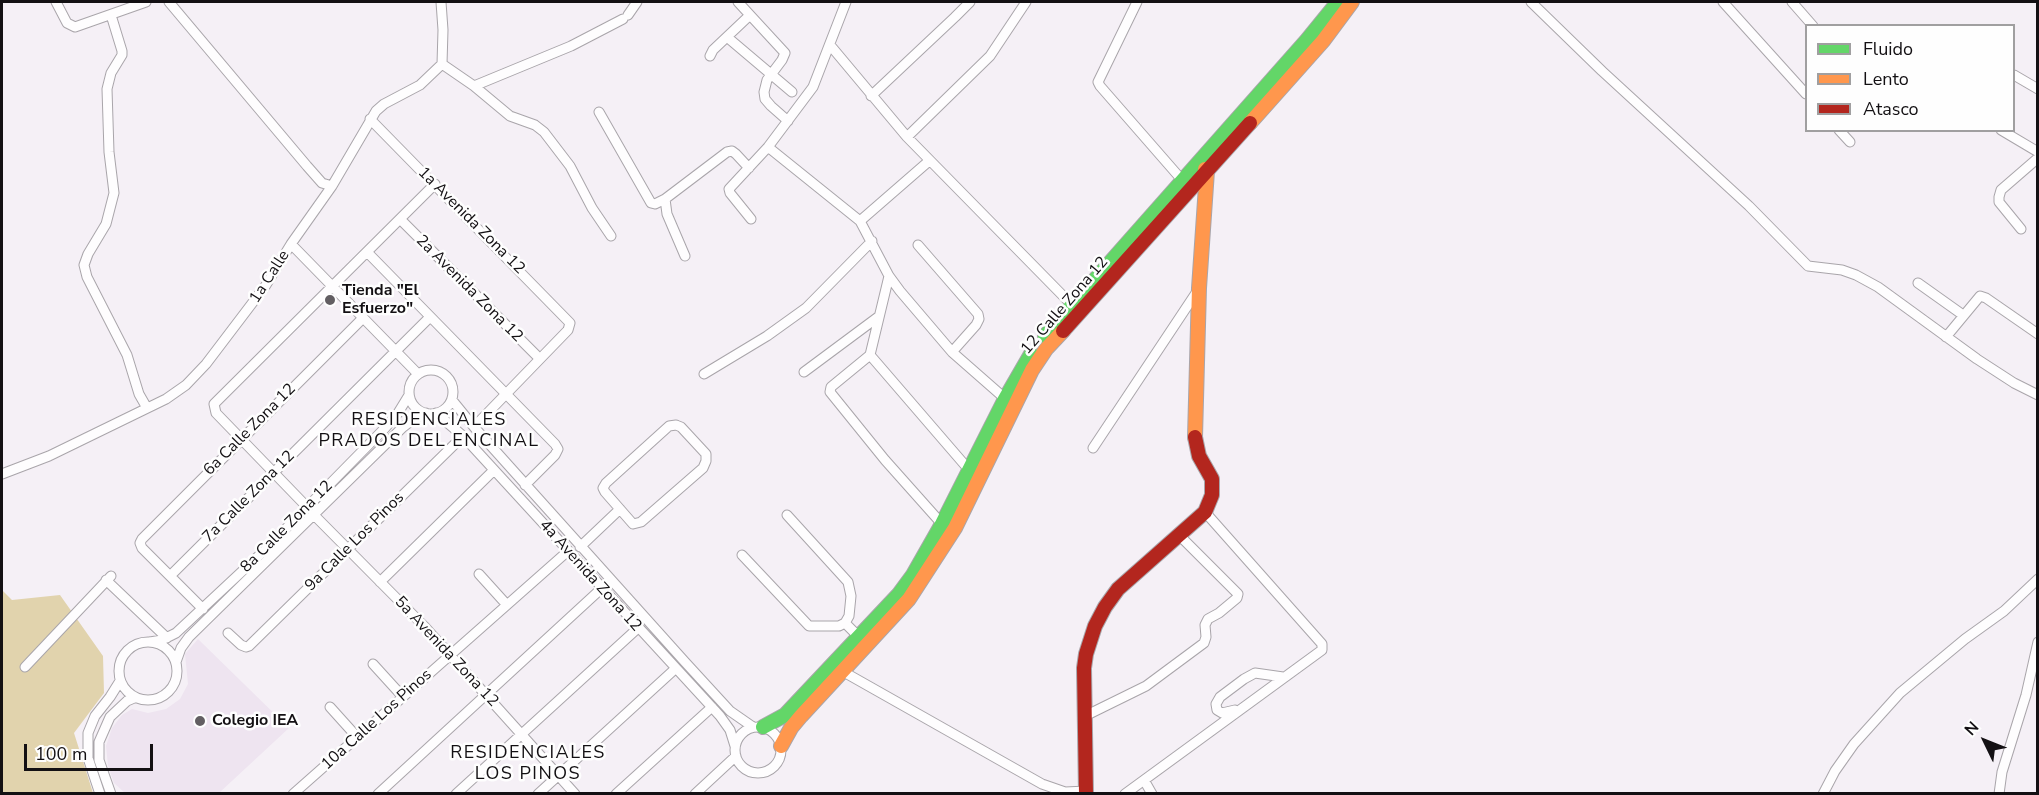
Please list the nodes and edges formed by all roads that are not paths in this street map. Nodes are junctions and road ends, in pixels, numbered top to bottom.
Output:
1 (56, 2) edge
2 (146, 2) edge
3 (169, 2) edge
4 (441, 2) edge
5 (637, 2) edge
6 (738, 2) edge
7 (846, 2) edge
8 (969, 2) edge
9 (1026, 2) edge
10 (1137, 2) edge
11 (1338, 2) edge
12 (1352, 2) edge
13 (1532, 2) edge
14 (1722, 2) edge
15 (1792, 2) edge
16 (111, 15) junction
17 (750, 15) junction
18 (1812, 24) edge
19 (727, 37) junction
20 (830, 45) junction
21 (710, 56) dead end
22 (442, 64) junction
23 (771, 73) junction
24 (2015, 76) edge
25 (474, 86) junction
26 (2037, 89) edge
27 (792, 92) dead end
28 (1805, 93) edge
29 (871, 96) junction
30 (599, 112) dead end
31 (370, 119) junction
32 (788, 121) junction
33 (1841, 132) edge
34 (2004, 132) edge
35 (907, 137) junction
36 (1850, 142) dead end
37 (768, 147) junction
38 (2037, 152) edge
39 (2037, 158) edge
40 (929, 161) junction
41 (1202, 167) junction
42 (748, 168) junction
43 (1182, 180) junction
44 (435, 184) junction
45 (332, 186) junction
46 (665, 199) junction
47 (400, 219) junction
48 (751, 219) dead end
49 (860, 220) junction
50 (2021, 229) dead end
51 (611, 236) dead end
52 (872, 242) junction
53 (291, 244) junction
54 (918, 245) dead end
55 (367, 252) junction
56 (686, 256) dead end
57 (889, 276) junction
58 (1918, 283) dead end
59 (332, 286) junction
60 (1199, 288) junction
61 (1072, 305) junction
62 (1963, 315) junction
63 (430, 317) junction
64 (878, 317) junction
65 (363, 318) junction
66 (2037, 334) edge
67 (1946, 337) junction
68 (395, 351) junction
69 (952, 352) junction
70 (870, 355) junction
71 (539, 358) junction
72 (804, 372) dead end
73 (418, 374) junction
74 (704, 374) dead end
75 (506, 394) junction
76 (409, 395) junction
77 (2037, 395) edge
78 (452, 400) junction
79 (1010, 402) junction
80 (147, 408) junction
81 (431, 414) junction
82 (474, 427) junction
83 (463, 436) junction
84 (240, 440) junction
85 (1094, 448) dead end
86 (494, 470) junction
87 (970, 471) junction
88 (2, 474) edge
89 (273, 474) junction
90 (525, 485) junction
91 (307, 507) junction
92 (620, 509) junction
93 (1205, 512) junction
94 (787, 514) dead end
95 (314, 515) junction
96 (942, 524) junction
97 (1179, 535) junction
98 (580, 547) junction
99 (348, 550) junction
100 (568, 550) junction
101 (742, 555) dead end
102 (479, 574) dead end
103 (170, 576) junction
104 (2037, 579) edge
105 (380, 582) junction
106 (602, 588) junction
107 (507, 605) junction
108 (203, 609) junction
109 (845, 623) junction
110 (638, 628) junction
111 (228, 633) dead end
112 (859, 637) junction
113 (167, 638) junction
114 (150, 642) junction
115 (2037, 642) edge
116 (450, 655) junction
117 (176, 662) junction
118 (373, 664) dead end
119 (25, 667) dead end
120 (675, 669) junction
121 (842, 671) junction
122 (1283, 677) junction
123 (120, 681) junction
124 (486, 695) junction
125 (403, 697) junction
126 (134, 698) junction
127 (330, 707) dead end
128 (712, 707) junction
129 (1241, 708) junction
130 (1085, 716) junction
131 (758, 727) junction
132 (521, 734) junction
133 (357, 737) junction
134 (735, 746) junction
135 (782, 746) junction
136 (736, 756) junction
137 (558, 775) junction
138 (1144, 780) junction
139 (2000, 781) junction
140 (1087, 792) edge
141 (100, 794) edge
142 (111, 794) edge
143 (294, 794) edge
144 (378, 794) edge
145 (456, 794) edge
146 (538, 794) edge
147 (575, 794) edge
148 (616, 794) edge
149 (695, 794) edge
150 (1125, 794) edge
151 (1152, 794) edge
152 (1823, 794) edge
153 (1999, 794) edge
154 (2008, 794) edge

1 - 16 street
2 - 16 street
3 - 45 street
4 - 22 street
5 - 25 street
6 - 17 street
7 - 20 street
8 - 29 street
9 - 35 street
10 - 43 street
11 - 41 street, 12 Calle Zona 12
12 - 41 street, 12 Calle Zona 12
13 - 67 street
14 - 28 street
15 - 18 street
16 - 80 street
17 - 19 street
17 - 23 street
19 - 21 street
19 - 23 street
20 - 29 street
20 - 32 street
22 - 25 street
22 - 31 street, 1a Calle
23 - 27 street
23 - 32 street
24 - 26 street
25 - 51 street
29 - 35 street
30 - 46 street
31 - 44 street, 1a Avenida Zona 12
31 - 45 street, 1a Calle
32 - 37 street
33 - 36 street
34 - 38 street
35 - 40 street
37 - 42 street
37 - 49 street
39 - 50 street
40 - 49 street
40 - 61 street
41 - 43 street, 12 Calle Zona 12
41 - 60 street
41 - 79 street, 12 Calle Zona 12
42 - 46 street
42 - 48 street
43 - 61 street, 12 Calle Zona 12
44 - 47 street
44 - 71 street, 1a Avenida Zona 12
45 - 53 street, 1a Calle
46 - 56 street
47 - 55 street
47 - 71 street, 2a Avenida Zona 12
49 - 52 street
52 - 57 street
52 - 74 street
53 - 59 street
53 - 80 street, 1a Calle
54 - 69 street
55 - 59 street
55 - 63 street
57 - 64 street
57 - 69 street
58 - 62 street
59 - 65 street
59 - 84 street
60 - 85 street
60 - 93 street
61 - 79 street, 12 Calle Zona 12
62 - 66 street
62 - 67 street
63 - 68 street, 7a Calle Zona 12
63 - 75 street
64 - 70 street
64 - 72 street
65 - 68 street
65 - 84 street, 6a Calle Zona 12
67 - 77 street
68 - 73 street
68 - 89 street, 7a Calle Zona 12
69 - 79 street
70 - 87 street
70 - 96 street
71 - 75 street
73 - 76 street
73 - 78 street
75 - 82 street
75 - 90 street
76 - 81 street
76 - 91 street, 8a Calle Zona 12
78 - 81 street
78 - 82 street, 4a Avenida Zona 12
79 - 87 street, 12 Calle Zona 12
79 - 121 street, 12 Calle Zona 12
80 - 88 street, 1a Calle
81 - 83 street, 4a Avenida Zona 12
81 - 95 street, 8a Calle Zona 12
82 - 90 street, 4a Avenida Zona 12
83 - 86 street, 4a Avenida Zona 12
83 - 99 street, 9a Calle Los Pinos
84 - 89 street
84 - 103 street, 6a Calle Zona 12
86 - 100 street, 4a Avenida Zona 12
86 - 105 street
87 - 96 street, 12 Calle Zona 12
89 - 91 street
89 - 103 street, 7a Calle Zona 12
90 - 98 street, 4a Avenida Zona 12
91 - 108 street, 8a Calle Zona 12
92 - 92 street
92 - 98 street
93 - 97 street
93 - 122 street
94 - 109 street
95 - 99 street, 5a Avenida Zona 12
95 - 117 street, 8a Calle Zona 12
96 - 112 street, 12 Calle Zona 12
97 - 130 street
97 - 130 street
98 - 131 street, 4a Avenida Zona 12
99 - 105 street, 5a Avenida Zona 12
99 - 111 street, 9a Calle Los Pinos
100 - 106 street, 4a Avenida Zona 12
100 - 107 street, 10a Calle Los Pinos
101 - 109 street
102 - 107 street
103 - 108 street
104 - 152 street
105 - 116 street, 5a Avenida Zona 12
106 - 110 street, 4a Avenida Zona 12
106 - 124 street
107 - 116 street, 10a Calle Los Pinos
108 - 113 street, 8a Calle Zona 12
109 - 112 street
110 - 120 street, 4a Avenida Zona 12
110 - 132 street
112 - 131 street, 12 Calle Zona 12
113 - 114 street, 8a Calle Zona 12
113 - 119 street
114 - 117 street
114 - 123 street
115 - 139 street
116 - 124 street, 5a Avenida Zona 12
116 - 125 street, 10a Calle Los Pinos
117 - 126 street
118 - 125 street
120 - 128 street, 4a Avenida Zona 12
120 - 137 street
121 - 135 street, 12 Calle Zona 12
121 - 140 street
122 - 129 street
122 - 129 street
123 - 126 street
123 - 141 street
124 - 132 street, 5a Avenida Zona 12
124 - 144 street
125 - 133 street, 10a Calle Los Pinos
126 - 142 street
127 - 133 street
128 - 134 street, 4a Avenida Zona 12
128 - 148 street
129 - 138 street
130 - 140 street
131 - 134 street
131 - 135 street
132 - 137 street, 5a Avenida Zona 12
132 - 145 street
133 - 143 street, 10a Calle Los Pinos
134 - 136 street
135 - 136 street
136 - 149 street
137 - 146 street
137 - 147 street, 5a Avenida Zona 12
138 - 150 street
138 - 151 street
139 - 153 street
139 - 154 street

